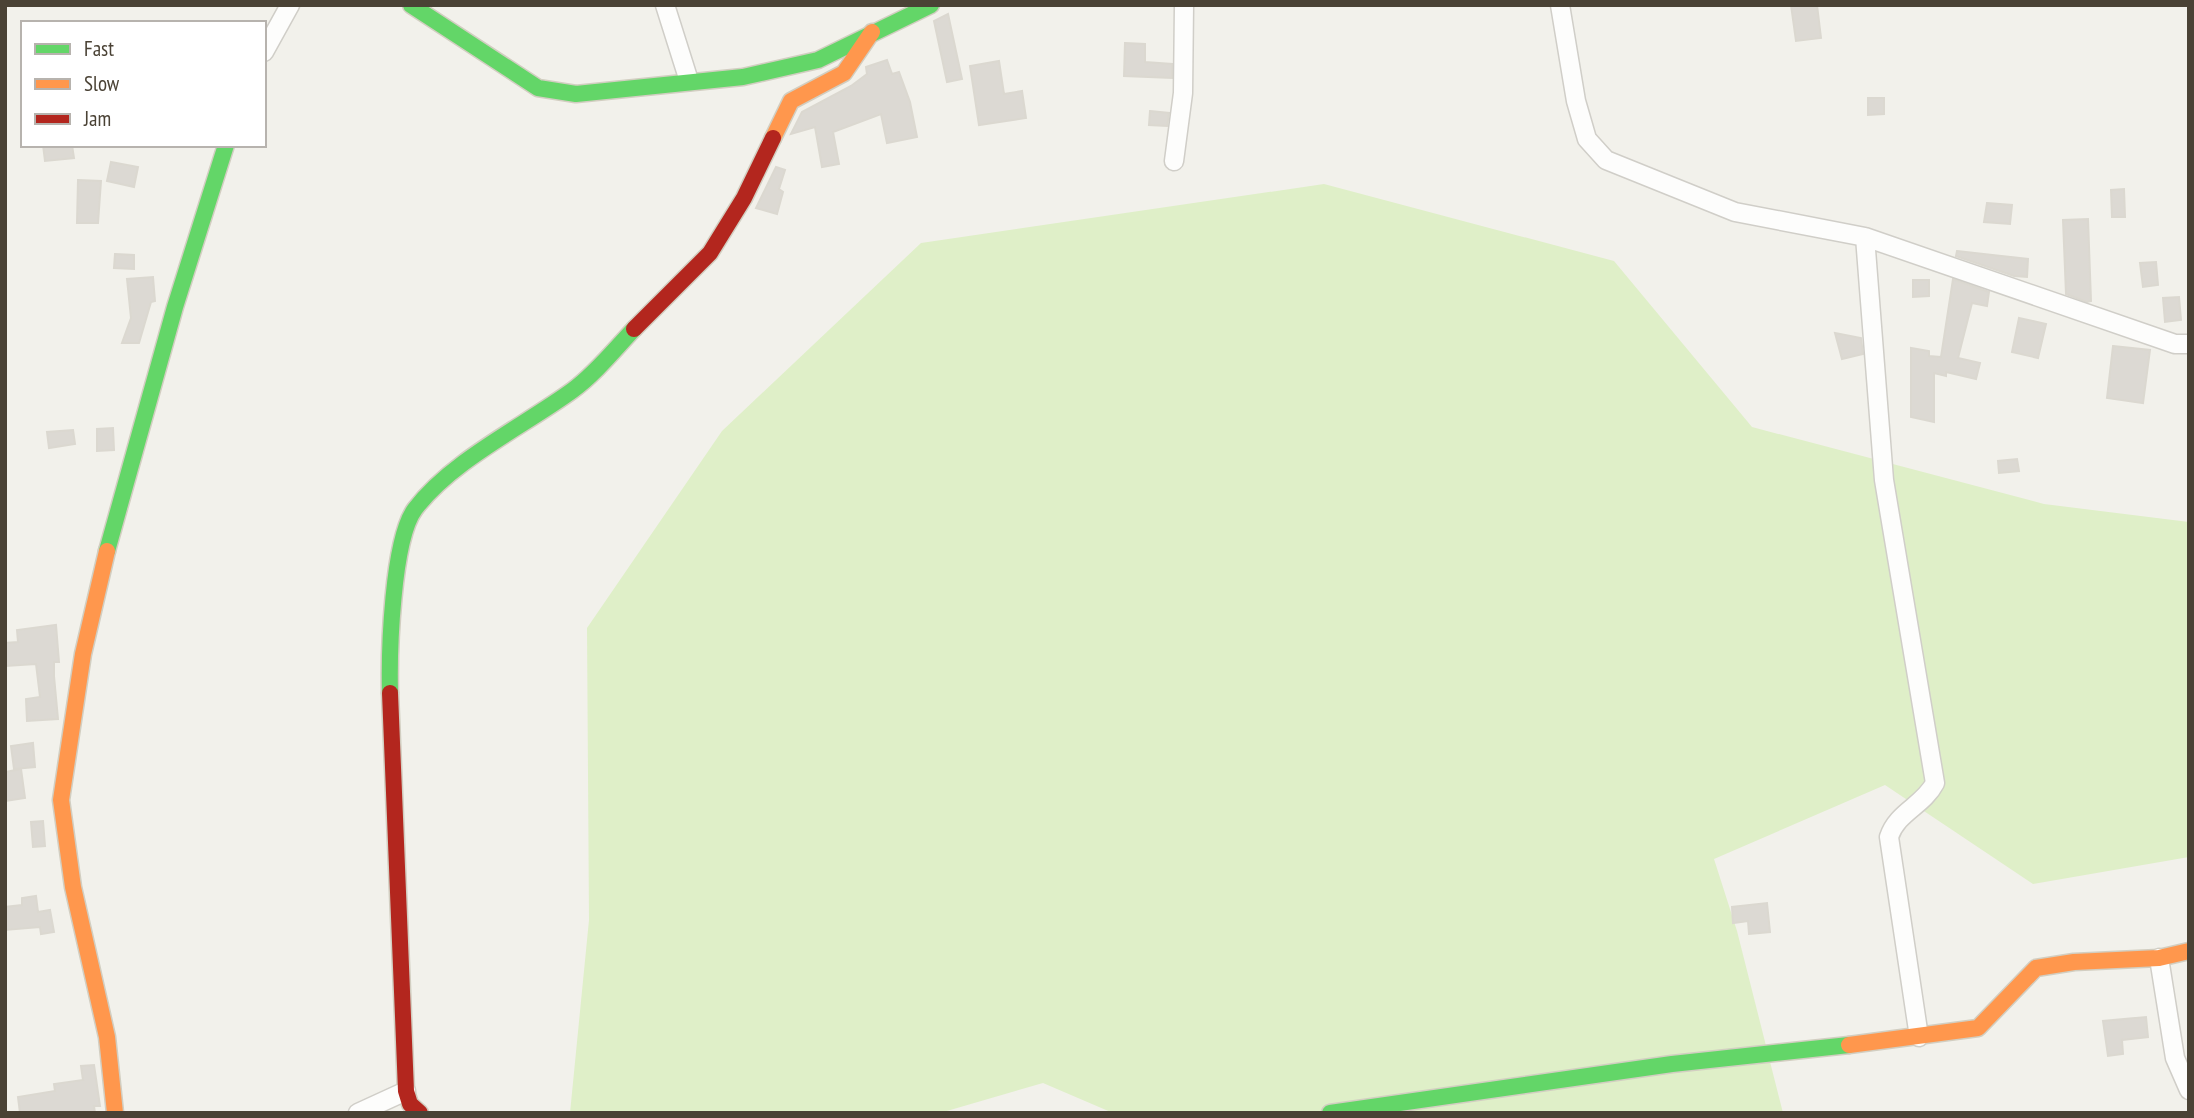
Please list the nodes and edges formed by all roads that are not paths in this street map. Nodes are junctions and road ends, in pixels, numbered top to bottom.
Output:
1 (290, 5) edge
2 (411, 5) edge
3 (665, 5) edge
4 (931, 5) edge
5 (1184, 5) edge
6 (1560, 5) edge
7 (872, 33) junction
8 (266, 48) edge
9 (689, 81) junction
10 (225, 147) edge
11 (1174, 160) dead end
12 (1865, 237) junction
13 (2189, 345) edge
14 (2189, 951) edge
15 (2159, 958) junction
16 (1920, 1037) junction
17 (2189, 1090) edge
18 (407, 1091) junction
19 (115, 1113) edge
20 (358, 1113) edge
21 (419, 1113) edge
22 (1331, 1113) edge

1 - 8 street
2 - 9 street
3 - 9 street
4 - 7 street
5 - 11 street
6 - 12 street
7 - 9 street
7 - 18 street
10 - 19 street
12 - 13 street
12 - 16 street
14 - 15 street
15 - 16 street
15 - 17 street
16 - 22 street
18 - 20 street
18 - 21 street

